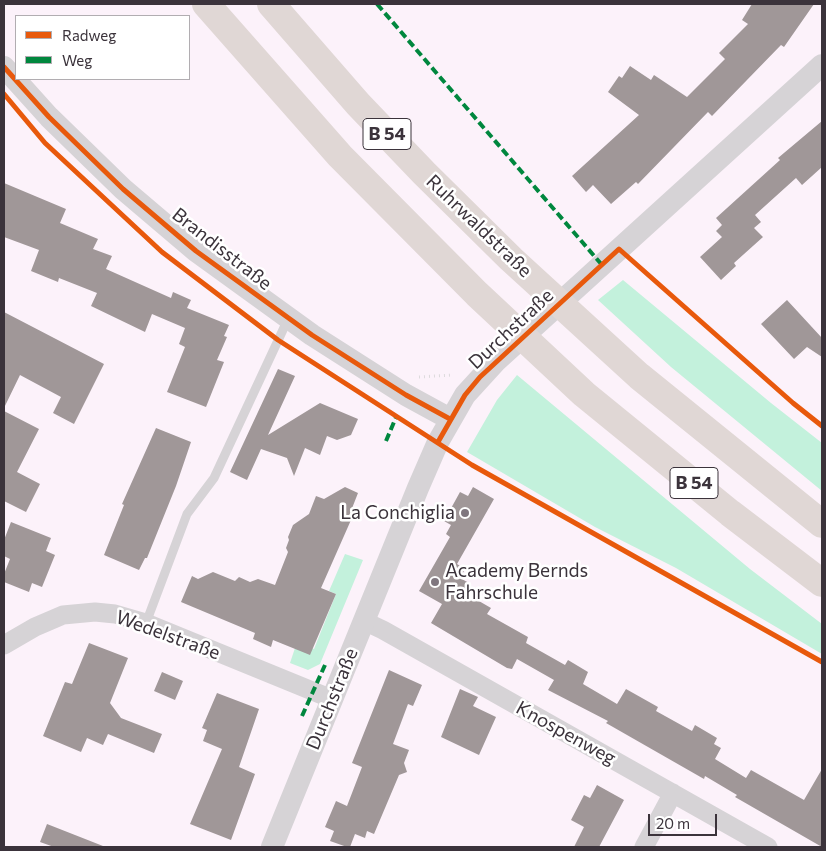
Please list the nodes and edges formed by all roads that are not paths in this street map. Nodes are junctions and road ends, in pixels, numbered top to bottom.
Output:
1 (206, 4) edge
2 (271, 4) edge
3 (822, 64) edge
4 (4, 67) edge
5 (15, 79) edge
6 (16, 80) edge
7 (288, 318) junction
8 (450, 419) junction
9 (822, 524) edge
10 (822, 583) edge
11 (364, 621) junction
12 (146, 623) junction
13 (4, 645) edge
14 (332, 699) junction
15 (672, 793) junction
16 (272, 847) edge
17 (644, 847) edge
18 (768, 847) edge

1 - 10 highway, B 54
2 - 9 highway, Ruhrwaldstraße / B 54
3 - 8 street, Durchstraße
4 - 5 street, Brandisstraße
6 - 7 street, Brandisstraße
7 - 8 street, Brandisstraße
7 - 12 lane
8 - 11 street, Durchstraße
11 - 14 street, Durchstraße
11 - 15 street, Knospenweg
12 - 13 street, Wedelstraße
12 - 14 street, Wedelstraße
14 - 16 street, Durchstraße
15 - 17 street
15 - 18 street, Knospenweg

